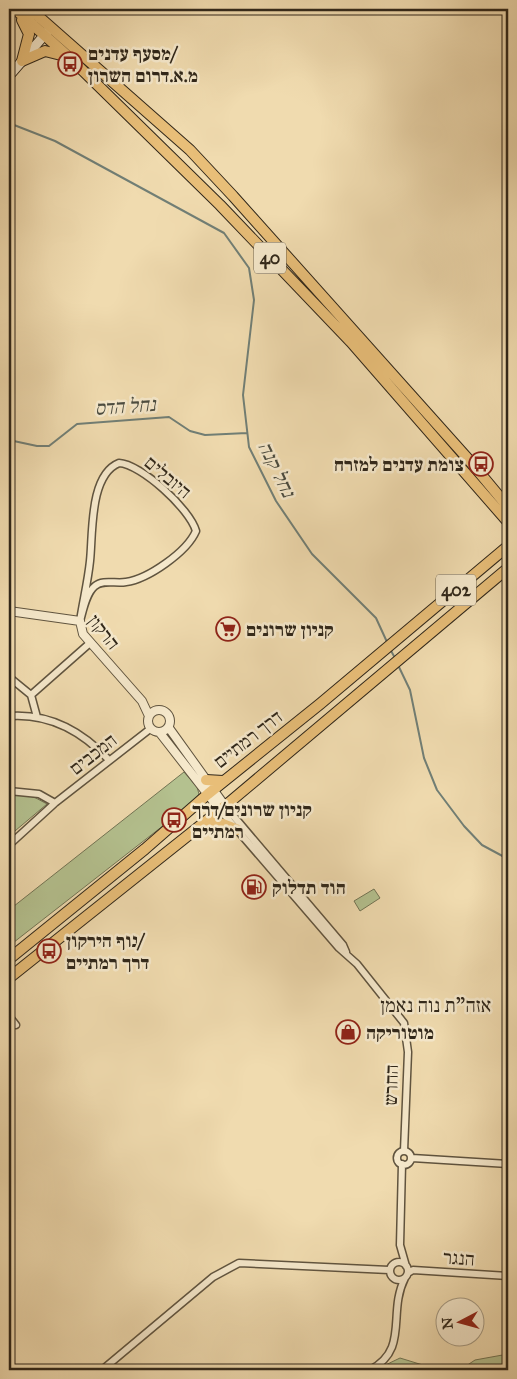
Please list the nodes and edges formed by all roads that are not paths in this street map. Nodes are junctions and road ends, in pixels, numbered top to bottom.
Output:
1 (15, 9) edge
2 (30, 9) edge
3 (48, 31) junction
4 (70, 58) junction
5 (22, 61) junction
6 (9, 76) edge
7 (508, 507) edge
8 (508, 522) edge
9 (508, 546) edge
10 (508, 568) edge
11 (9, 612) edge
12 (80, 621) junction
13 (90, 643) junction
14 (9, 677) edge
15 (31, 695) junction
16 (152, 713) junction
17 (9, 716) edge
18 (36, 717) junction
19 (169, 728) junction
20 (150, 729) junction
21 (160, 733) junction
22 (109, 760) junction
23 (206, 790) junction
24 (9, 791) edge
25 (55, 803) junction
26 (222, 808) junction
27 (194, 830) junction
28 (238, 830) junction
29 (9, 845) edge
30 (346, 952) junction
31 (9, 959) edge
32 (9, 978) edge
33 (9, 1016) edge
34 (16, 1025) dead end
35 (404, 1151) junction
36 (412, 1158) junction
37 (402, 1164) junction
38 (508, 1164) edge
39 (400, 1245) junction
40 (391, 1267) junction
41 (406, 1272) junction
42 (508, 1276) edge
43 (394, 1278) junction
44 (398, 1290) junction
45 (102, 1370) edge
46 (370, 1370) edge

1 - 3 main road, 40
1 - 5 main road
2 - 3 main road, 40
3 - 4 main road, 40
3 - 5 main road
3 - 7 main road, 40
4 - 5 main road
4 - 8 main road, 40
5 - 6 main road
9 - 23 main road, דרך רמתיים / 402
10 - 26 main road, דרך רמתיים / 402
11 - 12 street, הרקון
12 - 12 street, היובלים
12 - 13 street, הרקון
13 - 15 street
13 - 16 street, הרקון
14 - 15 street
15 - 18 street
16 - 19 street
16 - 20 street
17 - 18 street
18 - 22 street
19 - 21 street
19 - 23 street
20 - 21 street
20 - 22 street, המכבים
21 - 23 street
22 - 25 street, המכבים
23 - 26 street
23 - 31 main road
24 - 25 street
25 - 29 street, המכבים
26 - 27 main road, דרך רמתיים / 402
26 - 28 street, החרש
26 - 30 street, החרש
27 - 28 main road
27 - 32 main road, דרך רמתיים / 402
28 - 30 street, החרש
30 - 35 street, החרש
33 - 34 street
35 - 36 street
35 - 37 street
36 - 37 street
36 - 38 street
37 - 39 street
39 - 40 street
39 - 41 street
40 - 41 street
40 - 43 street
40 - 45 street
41 - 42 street, הנגר
41 - 43 street
41 - 44 street
43 - 44 street
44 - 46 street

